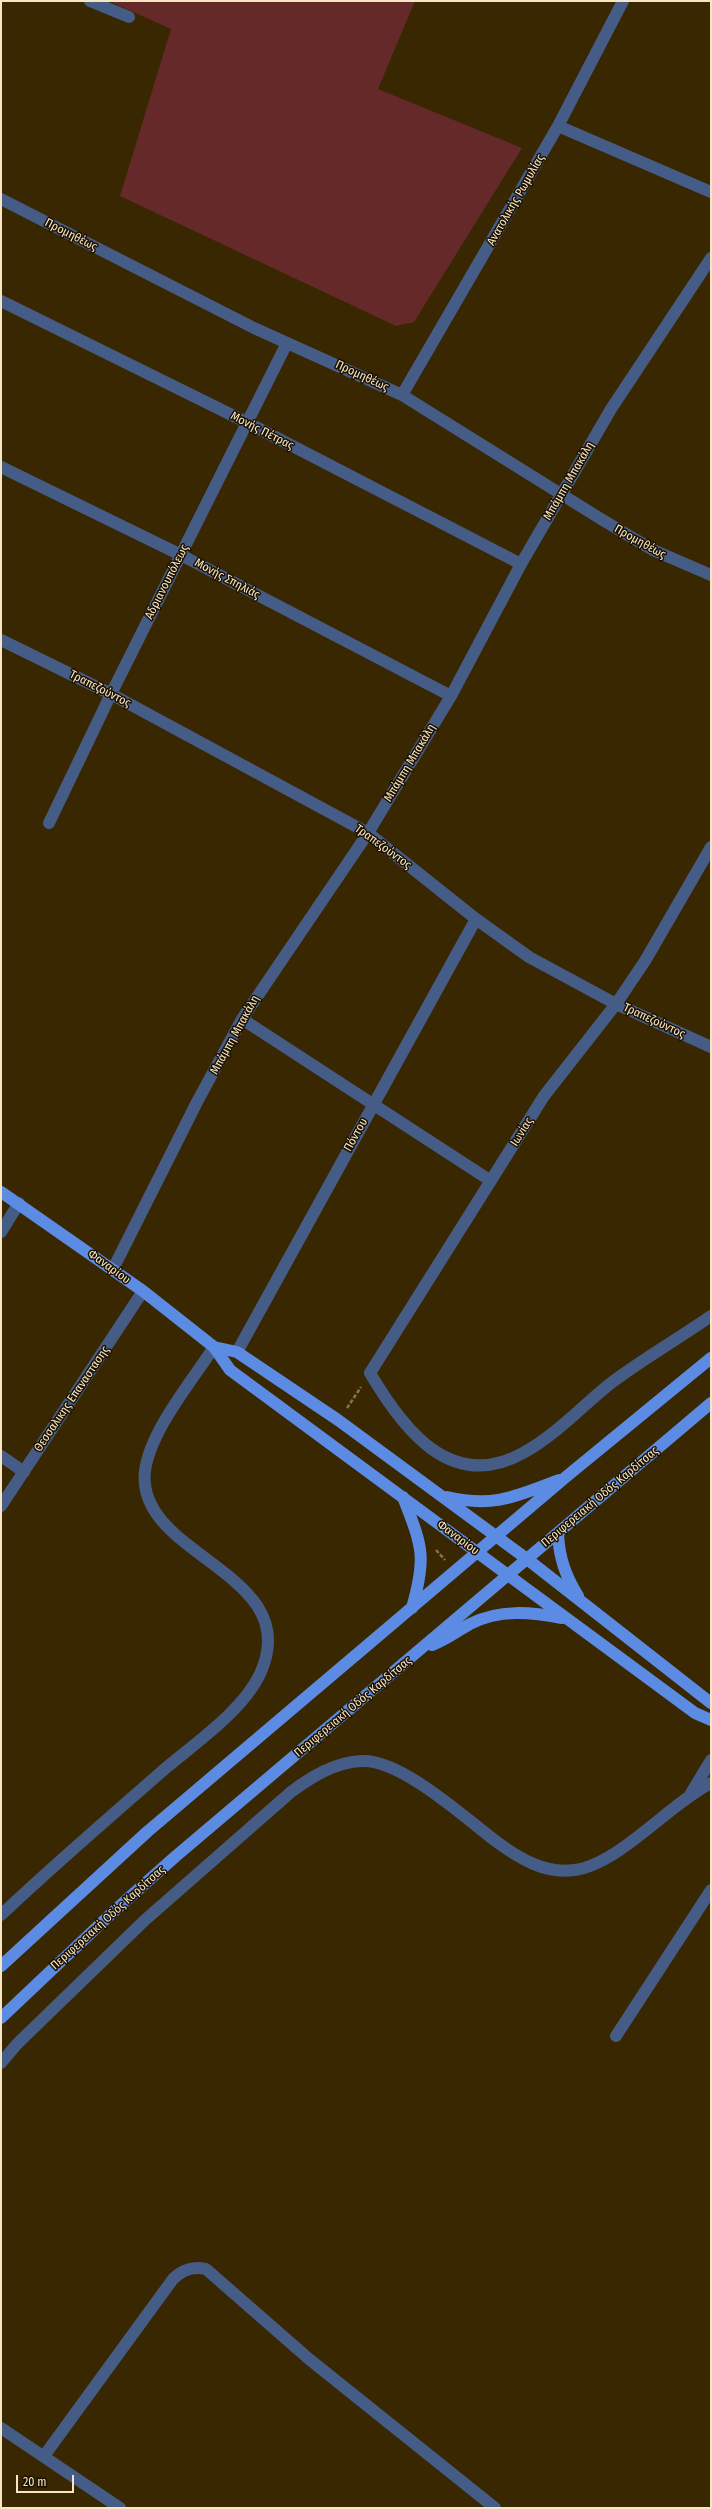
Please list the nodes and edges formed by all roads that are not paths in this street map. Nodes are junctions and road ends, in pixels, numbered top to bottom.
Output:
1 (90, 1) edge
2 (623, 1) edge
3 (129, 17) dead end
4 (558, 126) junction
5 (711, 192) edge
6 (1, 199) edge
7 (711, 258) edge
8 (1, 301) edge
9 (287, 343) junction
10 (402, 395) junction
11 (248, 423) junction
12 (1, 467) edge
13 (560, 494) junction
14 (181, 555) junction
15 (521, 564) junction
16 (711, 575) edge
17 (1, 640) edge
18 (111, 694) junction
19 (451, 696) junction
20 (49, 823) dead end
21 (368, 833) junction
22 (711, 848) edge
23 (476, 919) junction
24 (616, 1004) junction
25 (242, 1019) junction
26 (711, 1047) edge
27 (373, 1105) junction
28 (491, 1182) junction
29 (1, 1192) edge
30 (19, 1203) junction
31 (1, 1232) edge
32 (114, 1269) junction
33 (143, 1291) junction
34 (711, 1316) edge
35 (214, 1347) junction
36 (237, 1352) junction
37 (711, 1358) edge
38 (711, 1403) edge
39 (1, 1456) edge
40 (24, 1472) junction
41 (567, 1476) junction
42 (444, 1496) junction
43 (403, 1497) junction
44 (1, 1506) edge
45 (558, 1533) junction
46 (497, 1536) junction
47 (477, 1553) junction
48 (527, 1559) junction
49 (507, 1576) junction
50 (584, 1605) junction
51 (412, 1608) junction
52 (565, 1619) junction
53 (418, 1651) junction
54 (709, 1701) edge
55 (711, 1720) edge
56 (711, 1760) edge
57 (711, 1783) edge
58 (691, 1793) junction
59 (711, 1890) edge
60 (1, 1915) edge
61 (1, 1966) edge
62 (1, 2018) edge
63 (616, 2036) dead end
64 (1, 2063) edge
65 (1, 2428) edge
66 (44, 2456) junction
67 (120, 2508) edge
68 (495, 2508) edge

1 - 3 street
2 - 4 street, Ανατολικής Ρωμυλίας
4 - 5 street
4 - 10 street, Ανατολικής Ρωμυλίας
6 - 9 street, Προμηθέως
7 - 13 street, Μπάμπη Μπακάλη
8 - 11 street, Μονής Πέτρας
9 - 10 street, Προμηθέως
9 - 11 street, Αδριανουπόλεως
10 - 13 street, Προμηθέως
11 - 14 street, Αδριανουπόλεως
11 - 15 street, Μονής Πέτρας
12 - 14 street, Μονής Σπηλιάς
13 - 15 street, Μπάμπη Μπακάλη
13 - 16 street, Προμηθέως
14 - 18 street, Αδριανουπόλεως
14 - 19 street, Μονής Σπηλιάς
15 - 19 street, Μπάμπη Μπακάλη
17 - 18 street, Τραπεζούντος
18 - 20 street, Αδριανουπόλεως
18 - 21 street, Τραπεζούντος
19 - 21 street, Μπάμπη Μπακάλη
21 - 23 street, Τραπεζούντος
21 - 25 street, Μπάμπη Μπακάλη
22 - 24 street, Ιωνίας
23 - 24 street, Τραπεζούντος
23 - 27 street, Πόντου
24 - 26 street, Τραπεζούντος
24 - 28 street, Ιωνίας
25 - 27 street
25 - 32 street, Μπάμπη Μπακάλη
27 - 28 street
27 - 36 street, Πόντου
28 - 34 street, Ιωνίας
29 - 30 main road, Φαναρίου
30 - 31 street
30 - 32 main road, Φαναρίου
32 - 33 main road, Φαναρίου
33 - 35 main road, Φαναρίου
33 - 40 street, Θεσσαλικης Επαναστασης
35 - 36 main road, Φαναρίου
35 - 43 main road, Φαναρίου
35 - 60 street
36 - 42 main road, Φαναρίου
37 - 41 main road
38 - 45 main road, Περιφερειακή Οδός Καρδίτσας
39 - 40 street
40 - 44 street, Θεσσαλικης Επαναστασης
41 - 42 main road
41 - 46 main road
42 - 46 main road, Φαναρίου
43 - 47 main road, Φαναρίου
43 - 51 main road
45 - 48 main road, Περιφερειακή Οδός Καρδίτσας
45 - 50 main road
46 - 47 main road
46 - 48 main road, Φαναρίου
47 - 49 main road, Φαναρίου
47 - 51 main road
48 - 49 main road, Περιφερειακή Οδός Καρδίτσας
48 - 50 main road, Φαναρίου
49 - 52 main road, Φαναρίου
49 - 53 main road, Περιφερειακή Οδός Καρδίτσας
50 - 54 main road, Φαναρίου
51 - 61 main road
52 - 53 main road
52 - 55 main road, Φαναρίου
53 - 62 main road, Περιφερειακή Οδός Καρδίτσας
56 - 58 street
57 - 58 street
58 - 64 street
59 - 63 street
65 - 66 street
66 - 67 street
66 - 68 street

